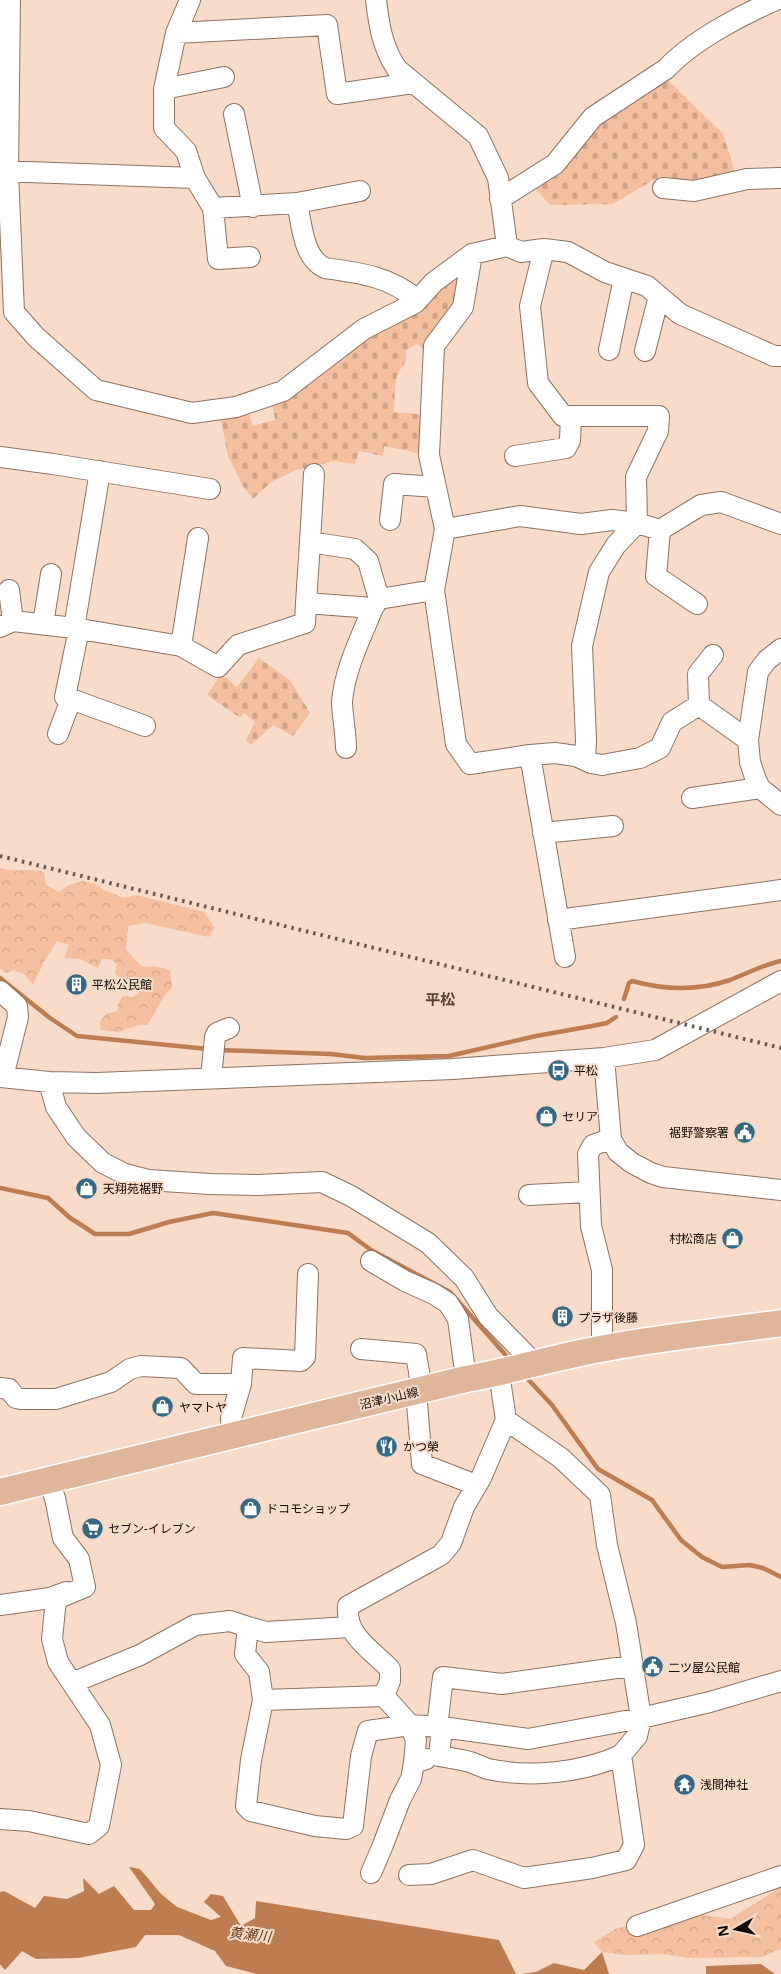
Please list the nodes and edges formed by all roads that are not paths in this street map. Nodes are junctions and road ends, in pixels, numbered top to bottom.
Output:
1 (10, 0) edge
2 (190, 0) edge
3 (376, 0) edge
4 (776, 0) edge
5 (176, 34) junction
6 (224, 78) dead end
7 (413, 83) junction
8 (164, 88) junction
9 (234, 114) dead end
10 (4, 172) edge
11 (195, 178) junction
12 (781, 178) edge
13 (663, 188) dead end
14 (360, 191) dead end
15 (500, 199) junction
16 (297, 204) junction
17 (252, 207) junction
18 (213, 208) junction
19 (506, 246) junction
20 (544, 249) junction
21 (472, 254) junction
22 (250, 257) dead end
23 (624, 278) junction
24 (659, 296) junction
25 (418, 300) junction
26 (7, 318) edge
27 (609, 350) dead end
28 (645, 350) dead end
29 (781, 356) edge
30 (571, 416) junction
31 (515, 456) dead end
32 (0, 457) edge
33 (100, 471) junction
34 (314, 474) dead end
35 (436, 487) junction
36 (210, 488) dead end
37 (390, 520) dead end
38 (637, 523) junction
39 (781, 524) edge
40 (445, 529) junction
41 (660, 530) junction
42 (198, 538) dead end
43 (310, 542) junction
44 (51, 574) dead end
45 (9, 590) dead end
46 (434, 590) junction
47 (306, 603) junction
48 (376, 603) junction
49 (697, 604) dead end
50 (6, 624) edge
51 (43, 624) junction
52 (77, 628) junction
53 (181, 646) junction
54 (781, 649) edge
55 (714, 656) dead end
56 (71, 699) junction
57 (699, 705) junction
58 (145, 726) dead end
59 (58, 734) dead end
60 (748, 740) junction
61 (346, 748) dead end
62 (530, 755) junction
63 (585, 760) junction
64 (760, 788) junction
65 (692, 798) dead end
66 (781, 805) edge
67 (613, 826) dead end
68 (543, 833) junction
69 (781, 890) edge
70 (558, 920) junction
71 (565, 957) dead end
72 (781, 981) edge
73 (0, 991) edge
74 (229, 1028) dead end
75 (604, 1058) junction
76 (2, 1077) edge
77 (211, 1078) junction
78 (49, 1082) junction
79 (611, 1139) junction
80 (781, 1190) edge
81 (589, 1192) junction
82 (529, 1195) dead end
83 (371, 1261) dead end
84 (308, 1274) dead end
85 (781, 1324) edge
86 (602, 1348) junction
87 (361, 1349) dead end
88 (531, 1363) junction
89 (500, 1372) junction
90 (466, 1379) junction
91 (241, 1384) junction
92 (0, 1388) edge
93 (419, 1391) junction
94 (506, 1420) junction
95 (232, 1435) junction
96 (48, 1480) junction
97 (476, 1484) junction
98 (0, 1492) edge
99 (84, 1585) junction
100 (0, 1605) edge
101 (248, 1627) junction
102 (350, 1627) junction
103 (632, 1666) junction
104 (781, 1681) edge
105 (72, 1683) junction
106 (384, 1696) junction
107 (263, 1700) junction
108 (641, 1718) junction
109 (410, 1725) junction
110 (439, 1727) junction
111 (621, 1755) junction
112 (439, 1756) junction
113 (414, 1763) junction
114 (0, 1819) edge
115 (371, 1872) dead end
116 (409, 1875) dead end
117 (781, 1876) edge
118 (637, 1926) dead end

1 - 10 street
2 - 5 street
3 - 7 street
4 - 15 street
5 - 7 street
5 - 8 street
6 - 8 street
7 - 15 street
8 - 11 street
9 - 17 street
10 - 11 street
10 - 26 street
11 - 18 street
12 - 13 street
14 - 16 street
15 - 19 street
16 - 17 street
16 - 25 street
17 - 18 street
18 - 22 street
19 - 20 street
19 - 21 street
20 - 23 street
20 - 30 street
21 - 25 street
21 - 35 street
23 - 24 street
23 - 27 street
24 - 28 street
24 - 29 street
25 - 26 street
30 - 31 street
30 - 38 street
32 - 33 street
33 - 36 street
33 - 52 street
34 - 43 street
35 - 37 street
35 - 40 street
38 - 40 street
38 - 41 street
38 - 63 street
39 - 41 street
40 - 46 street
41 - 49 street
42 - 53 street
43 - 47 street
43 - 48 street
44 - 51 street
45 - 50 street
46 - 48 street
46 - 62 street
47 - 48 street
47 - 53 street
48 - 61 street
50 - 51 street
51 - 52 street
52 - 53 street
52 - 56 street
54 - 60 street
55 - 57 street
56 - 58 street
56 - 59 street
57 - 60 street
57 - 63 street
60 - 64 street
62 - 63 street
62 - 68 street
64 - 65 street
64 - 66 street
67 - 68 street
68 - 70 street
69 - 70 street
70 - 71 street
72 - 75 street
73 - 76 street
74 - 77 street
75 - 77 street
75 - 79 street
76 - 78 street
77 - 78 street
78 - 88 street
79 - 80 street
79 - 81 street
81 - 82 street
81 - 86 street
83 - 90 street
84 - 91 street
85 - 86 main road, 沼津小山線
86 - 88 main road, 沼津小山線
87 - 93 street
88 - 89 main road, 沼津小山線
89 - 90 main road, 沼津小山線
89 - 94 street
90 - 93 main road, 沼津小山線
91 - 92 street
91 - 95 street
93 - 95 main road, 沼津小山線
93 - 97 street
94 - 97 street
94 - 103 street
95 - 96 main road, 沼津小山線
96 - 98 main road, 沼津小山線
96 - 99 street
97 - 102 street
99 - 100 street
99 - 105 street
101 - 102 street
101 - 105 street
101 - 107 street
102 - 106 street
103 - 108 street
103 - 110 street
104 - 108 street
105 - 114 street
106 - 107 street
106 - 109 street
107 - 109 street
108 - 110 street
108 - 111 street
109 - 110 street
109 - 113 street
110 - 112 street
111 - 112 street
111 - 116 street
112 - 113 street
113 - 115 street
117 - 118 street

